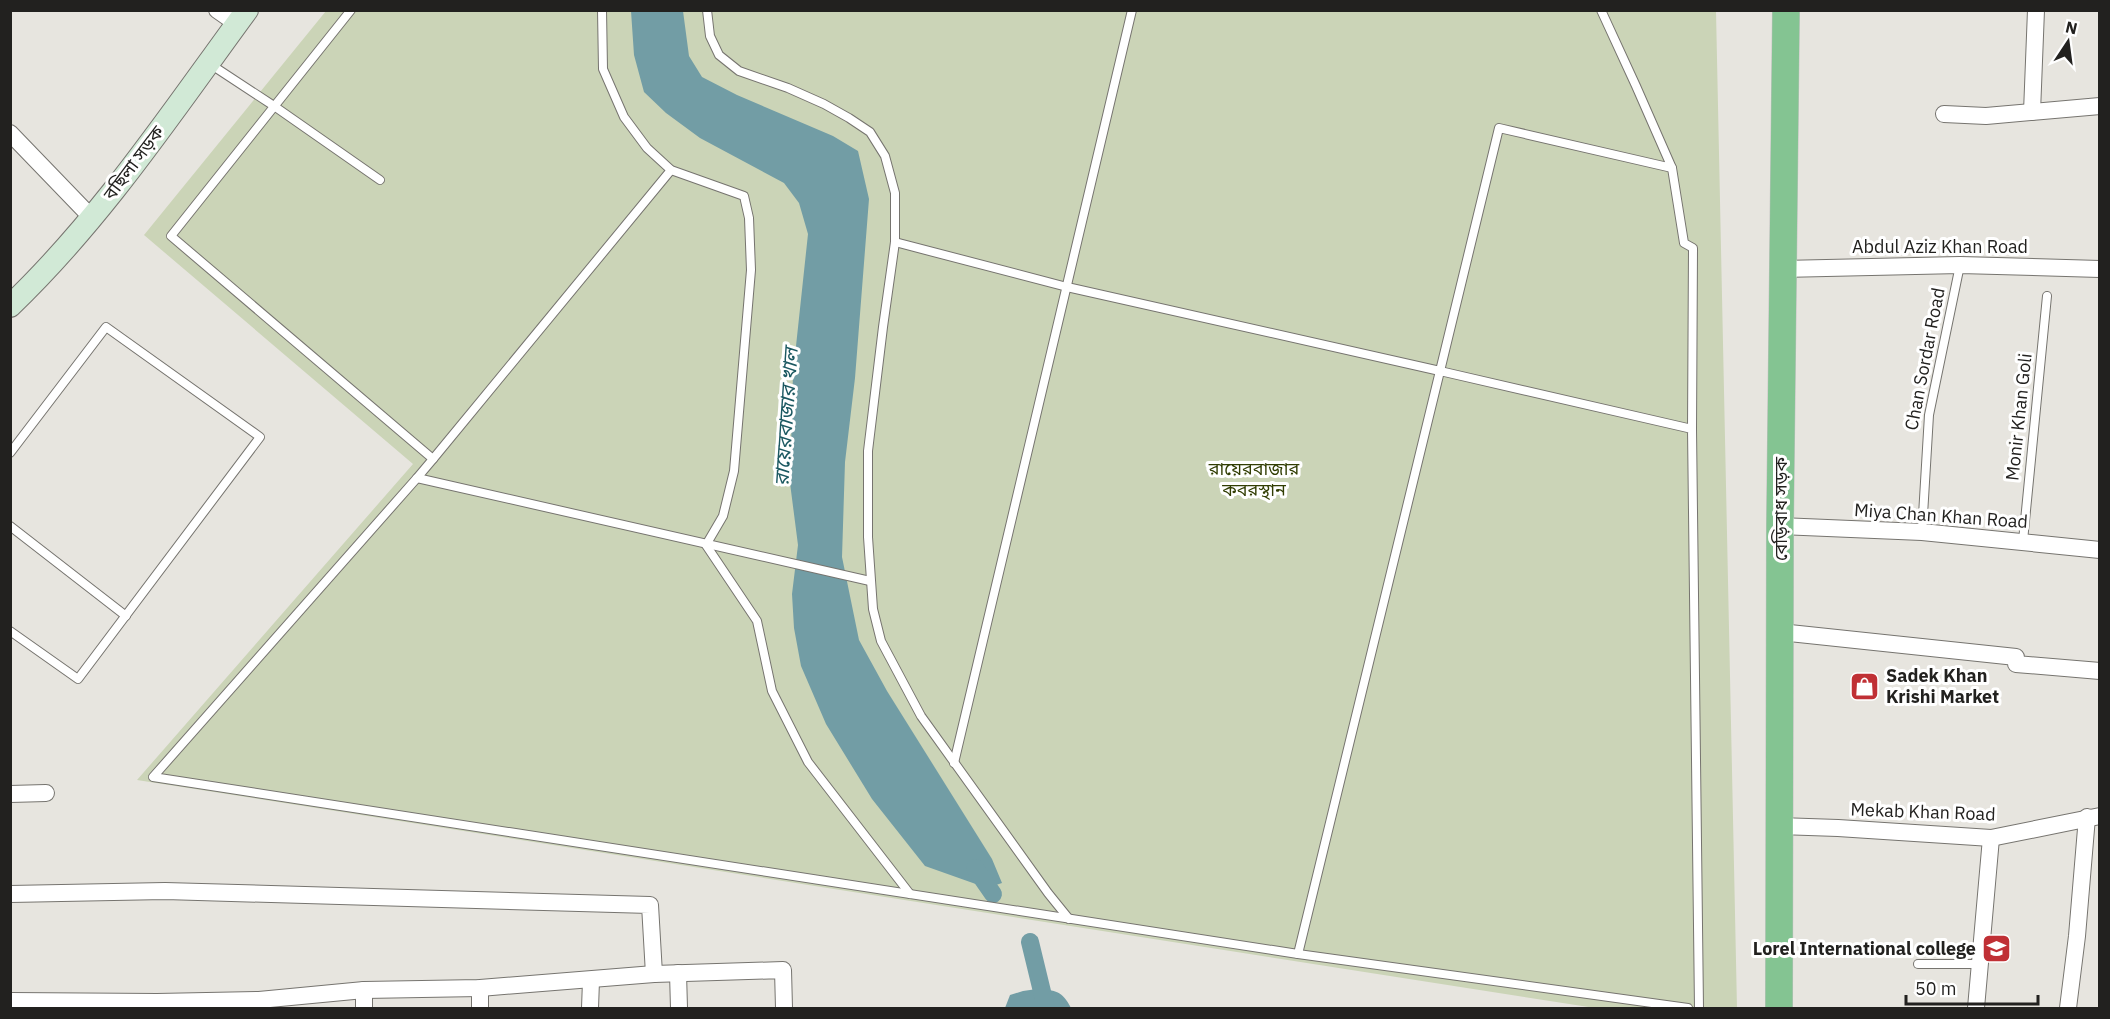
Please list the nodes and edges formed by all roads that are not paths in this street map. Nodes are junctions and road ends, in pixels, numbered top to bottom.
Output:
1 (217, 10) edge
2 (351, 10) edge
3 (602, 10) edge
4 (707, 10) edge
5 (1132, 10) edge
6 (1601, 10) edge
7 (1786, 10) edge
8 (2036, 10) edge
9 (242, 17) edge
10 (210, 64) junction
11 (274, 106) junction
12 (2100, 106) edge
13 (2032, 112) junction
14 (1944, 114) dead end
15 (10, 133) edge
16 (1672, 168) junction
17 (671, 170) junction
18 (380, 180) dead end
19 (92, 218) junction
20 (895, 242) junction
21 (1960, 265) junction
22 (1782, 269) junction
23 (2100, 269) edge
24 (1067, 287) junction
25 (2047, 296) dead end
26 (10, 306) edge
27 (1440, 371) junction
28 (1692, 429) junction
29 (10, 453) edge
30 (433, 459) junction
31 (417, 478) junction
32 (10, 526) edge
33 (1780, 526) junction
34 (1922, 532) junction
35 (2023, 541) junction
36 (706, 545) junction
37 (2100, 550) edge
38 (870, 581) junction
39 (126, 616) junction
40 (10, 631) edge
41 (1780, 632) junction
42 (2100, 671) edge
43 (954, 763) junction
44 (46, 793) dead end
45 (10, 794) edge
46 (2093, 816) edge
47 (1779, 826) junction
48 (1991, 838) junction
49 (10, 894) edge
50 (910, 894) junction
51 (1070, 919) junction
52 (1298, 954) junction
53 (1918, 964) dead end
54 (1980, 964) junction
55 (678, 973) junction
56 (654, 974) junction
57 (591, 981) junction
58 (480, 988) junction
59 (364, 990) junction
60 (15, 1003) edge
61 (259, 1004) edge
62 (157, 1005) edge
63 (364, 1008) edge
64 (480, 1008) edge
65 (590, 1008) edge
66 (679, 1008) edge
67 (784, 1008) edge
68 (1688, 1008) edge
69 (1699, 1008) edge
70 (1779, 1008) edge
71 (1976, 1008) edge
72 (2068, 1008) edge

1 - 9 street
2 - 11 lane
3 - 17 lane
4 - 20 lane
5 - 24 lane
6 - 16 lane
7 - 22 highway, বেড়িবাধ সড়ক
8 - 13 street
9 - 10 main road, বছিলা সড়ক
10 - 11 lane
10 - 19 main road, বছিলা সড়ক
11 - 18 lane
11 - 30 lane
12 - 13 street
13 - 14 street
15 - 19 street
16 - 27 lane
16 - 28 lane
17 - 30 lane
17 - 36 lane
19 - 26 main road, বছিলা সড়ক
20 - 24 lane
20 - 38 lane
21 - 22 street, Abdul Aziz Khan Road
21 - 23 street, Abdul Aziz Khan Road
21 - 34 lane, Chan Sordar Road
22 - 33 highway, বেড়িবাধ সড়ক
24 - 27 lane
24 - 43 lane
25 - 35 lane, Monir Khan Goli
27 - 28 lane
27 - 52 lane
28 - 69 lane
29 - 39 lane
30 - 31 lane
31 - 36 lane
31 - 50 lane
32 - 39 lane
33 - 34 street, Miya Chan Khan Road
33 - 41 highway, বেড়িবাধ সড়ক
34 - 35 street, Miya Chan Khan Road
35 - 37 street, Miya Chan Khan Road
36 - 38 lane
36 - 50 lane
38 - 43 lane
39 - 40 lane
41 - 42 street
41 - 47 highway, বেড়িবাধ সড়ক
43 - 51 lane
44 - 45 street
46 - 48 street, Mekab Khan Road
46 - 72 street
47 - 48 street, Mekab Khan Road
47 - 70 highway, বেড়িবাধ সড়ক
48 - 54 street
49 - 56 street
50 - 51 lane
51 - 52 lane
52 - 68 lane
53 - 54 lane
54 - 71 street
55 - 56 street
55 - 66 street
55 - 67 street
56 - 57 street
57 - 58 street
57 - 65 street
58 - 59 street
58 - 64 street
59 - 61 street
59 - 63 street
60 - 62 street
61 - 62 street

